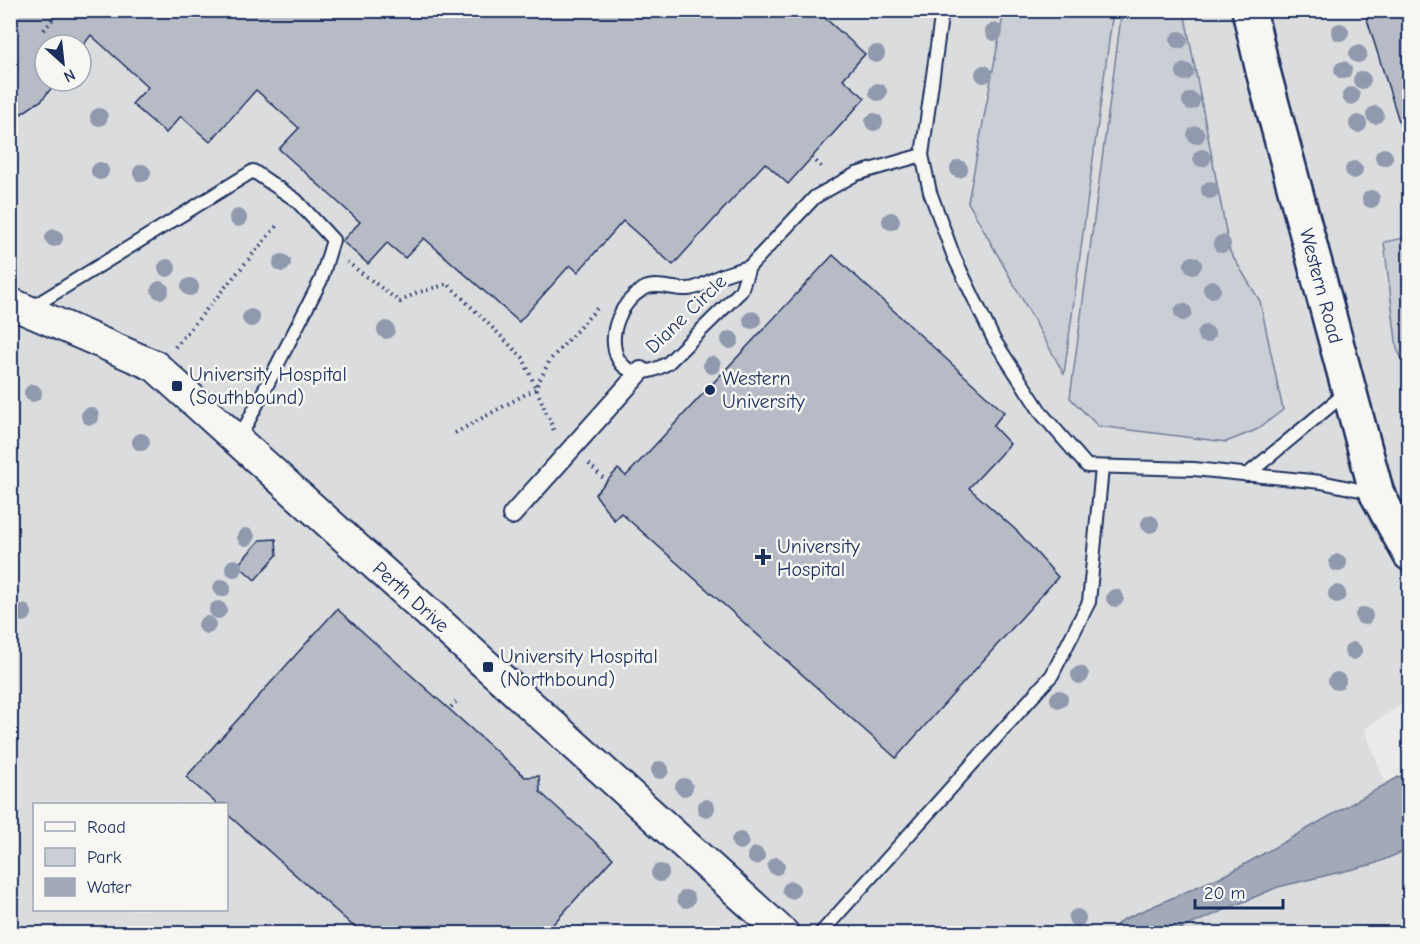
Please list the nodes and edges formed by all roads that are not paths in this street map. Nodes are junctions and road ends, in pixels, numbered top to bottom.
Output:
1 (942, 10) edge
2 (1249, 10) edge
3 (922, 155) junction
4 (749, 267) junction
5 (19, 307) edge
6 (641, 371) junction
7 (1349, 390) junction
8 (238, 442) junction
9 (1102, 468) junction
10 (1247, 475) junction
11 (1377, 494) junction
12 (512, 515) dead end
13 (1410, 554) edge
14 (784, 933) edge
15 (820, 933) edge

1 - 3 lane
2 - 7 main road, Western Road
3 - 4 lane
3 - 9 lane
4 - 6 lane, Diane Circle
4 - 6 lane, Diane Circle
5 - 8 street, Perth Drive
5 - 8 lane
6 - 12 street
7 - 10 lane
7 - 11 main road, Western Road
8 - 14 street, Perth Drive
9 - 10 lane
9 - 15 lane
10 - 11 lane
11 - 13 main road, Western Road

